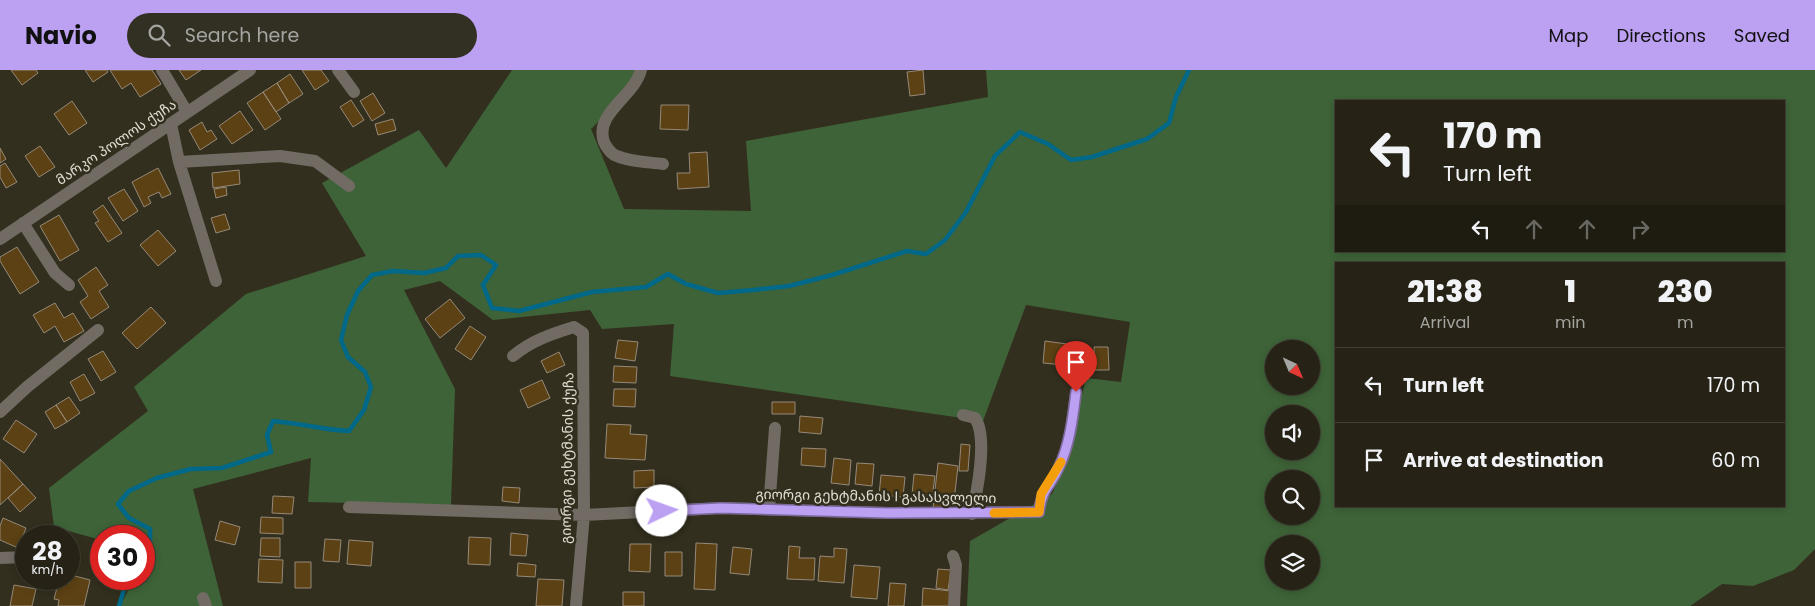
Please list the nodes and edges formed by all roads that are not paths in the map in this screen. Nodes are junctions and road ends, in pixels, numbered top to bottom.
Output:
1 (162, 70) edge
2 (250, 70) edge
3 (338, 70) edge
4 (641, 70) edge
5 (354, 92) dead end
6 (188, 112) junction
7 (171, 124) junction
8 (179, 162) junction
9 (663, 164) dead end
10 (349, 186) dead end
11 (23, 223) junction
12 (0, 239) edge
13 (216, 281) dead end
14 (69, 285) dead end
15 (98, 330) dead end
16 (513, 356) dead end
17 (1076, 392) dead end
18 (0, 412) edge
19 (963, 415) dead end
20 (775, 428) dead end
21 (349, 507) dead end
22 (769, 509) junction
23 (972, 514) junction
24 (584, 515) junction
25 (953, 556) dead end
26 (15, 557) edge
27 (0, 558) edge
28 (576, 606) edge
29 (954, 606) edge

1 - 6 street
2 - 6 street, მარკო პოლოს ქუჩა
3 - 5 street
4 - 9 street
6 - 7 street, მარკო პოლოს ქუჩა
7 - 8 street
7 - 11 street, მარკო პოლოს ქუჩა
8 - 10 street
8 - 13 street
11 - 12 street, მარკო პოლოს ქუჩა
11 - 14 street
15 - 18 street
16 - 24 street, გიორგი გეხტმანის ქუჩა
17 - 23 street, გიორგი გეხტმანის I გასასვლელი
19 - 23 street
20 - 22 street
21 - 24 street, გიორგი გეხტმანის I გასასვლელი
22 - 23 street, გიორგი გეხტმანის I გასასვლელი
22 - 24 street, გიორგი გეხტმანის I გასასვლელი
24 - 28 street, გიორგი გეხტმანის ქუჩა
25 - 29 street
26 - 27 street

